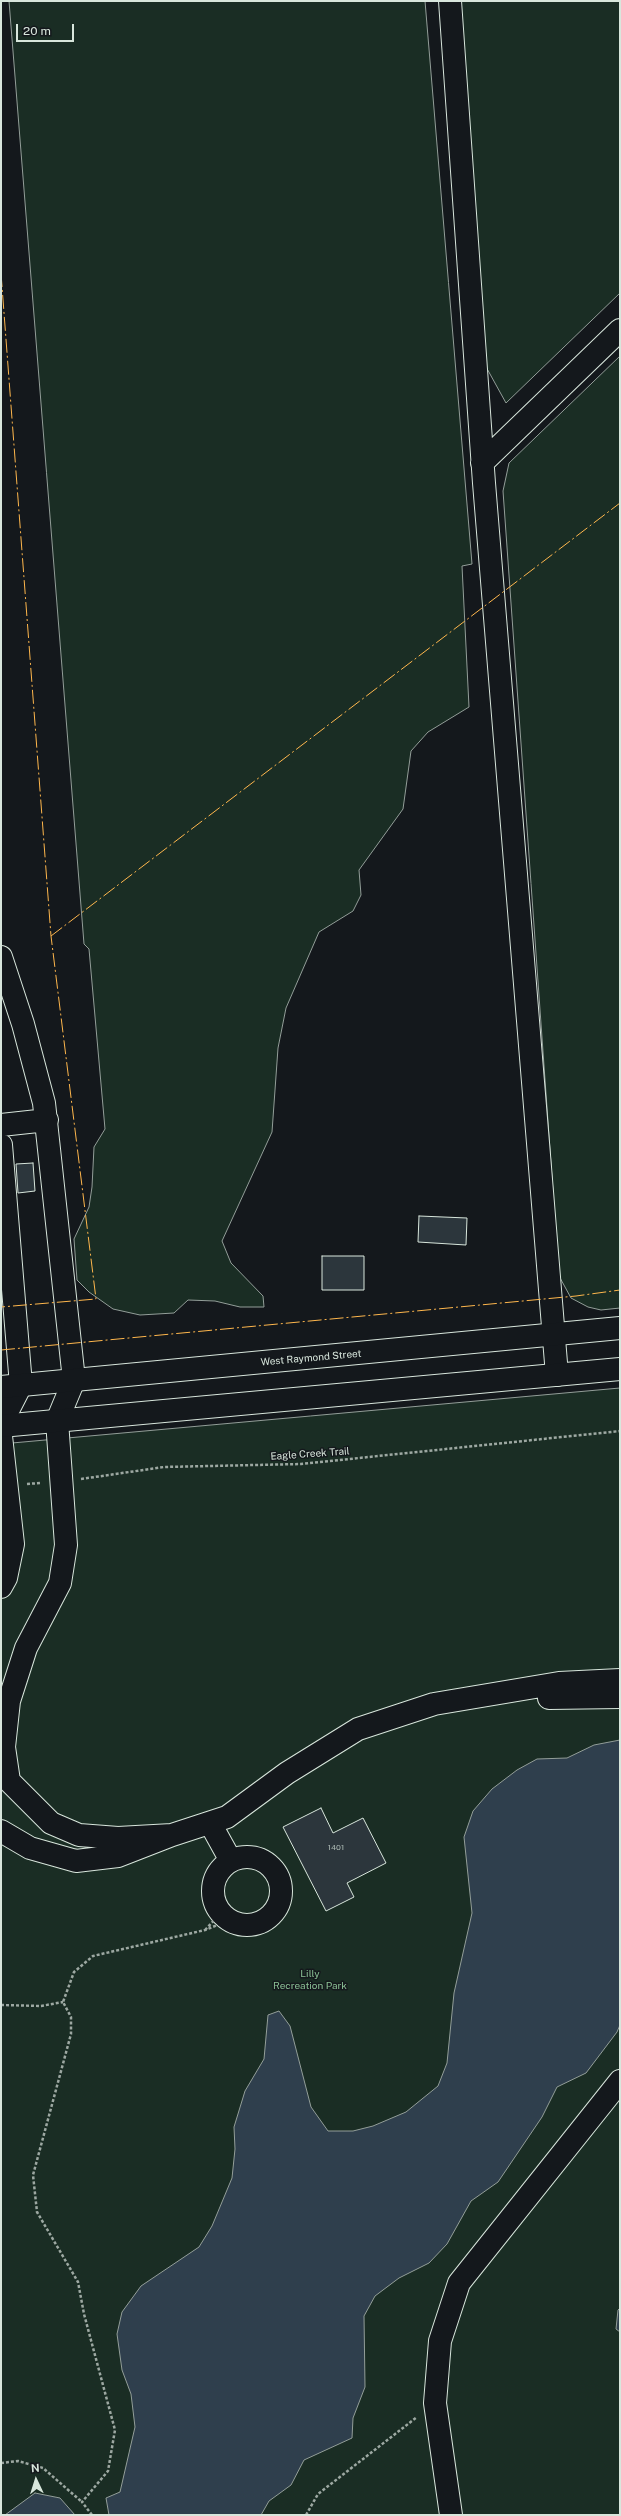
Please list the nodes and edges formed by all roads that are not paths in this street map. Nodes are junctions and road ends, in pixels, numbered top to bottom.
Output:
1 (450, 1) edge
2 (620, 330) edge
3 (482, 463) junction
4 (1, 957) edge
5 (47, 1120) junction
6 (1, 1125) edge
7 (1, 1145) edge
8 (620, 1328) edge
9 (554, 1335) junction
10 (620, 1369) edge
11 (557, 1375) junction
12 (74, 1380) junction
13 (11, 1386) edge
14 (57, 1421) junction
15 (1, 1425) edge
16 (1, 1436) edge
17 (1, 1587) edge
18 (620, 1680) edge
19 (620, 1697) edge
20 (434, 1704) junction
21 (5, 1783) edge
22 (210, 1822) junction
23 (1, 1831) edge
24 (172, 1835) junction
25 (231, 1861) junction
26 (620, 2081) edge
27 (451, 2515) edge

1 - 3 main road
2 - 3 main road
3 - 9 main road
4 - 5 main road
5 - 6 main road
5 - 12 main road
7 - 13 main road
8 - 9 main road, West Raymond Street
9 - 11 main road
9 - 12 main road, West Raymond Street
10 - 11 main road
11 - 14 main road
12 - 13 main road, West Raymond Street
12 - 14 main road
13 - 15 main road
14 - 15 main road
14 - 21 main road
16 - 17 main road
18 - 20 main road
19 - 20 main road
20 - 22 main road
21 - 24 main road
22 - 24 main road
22 - 25 main road
23 - 24 main road
25 - 25 main road
26 - 27 main road

